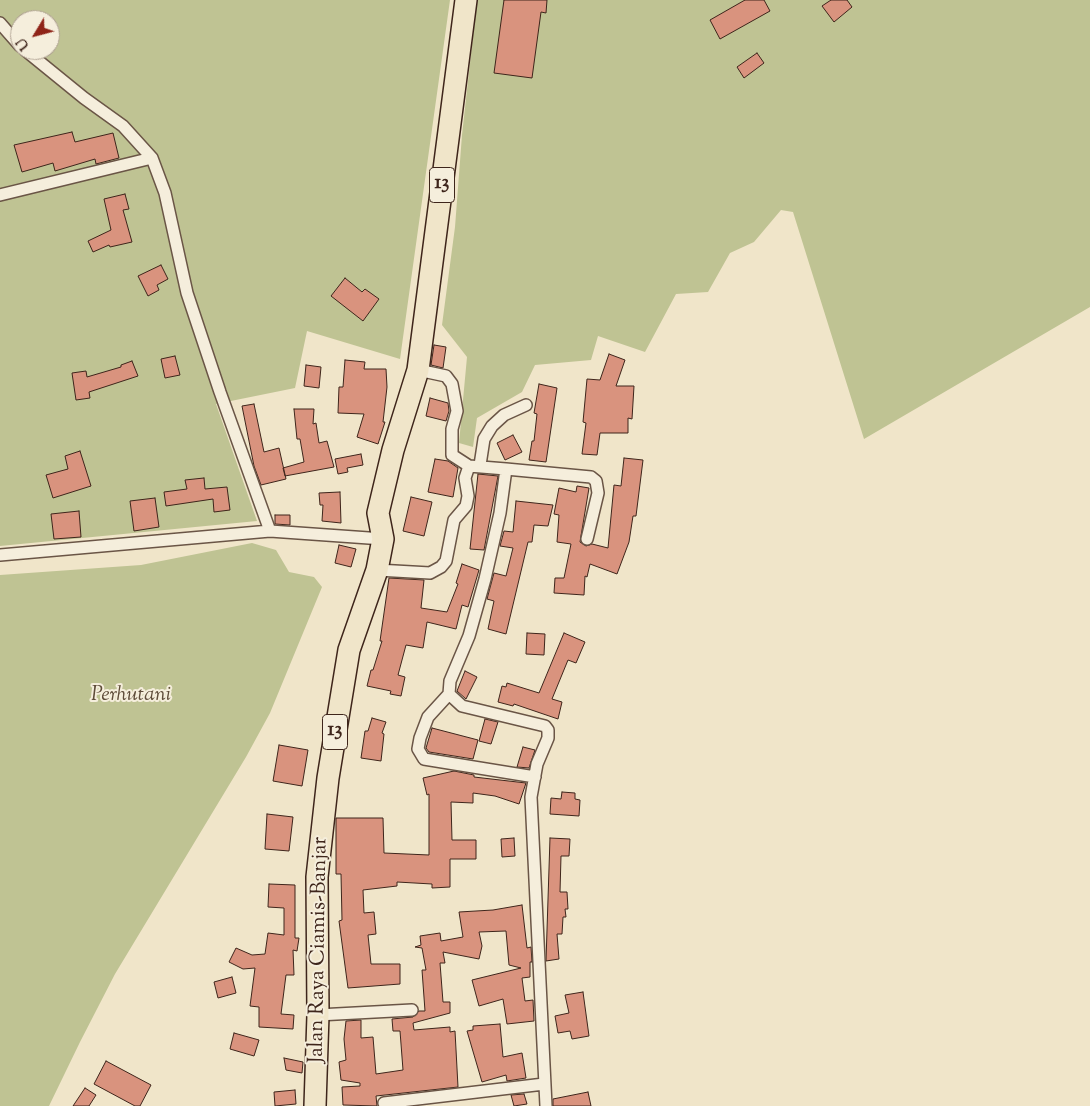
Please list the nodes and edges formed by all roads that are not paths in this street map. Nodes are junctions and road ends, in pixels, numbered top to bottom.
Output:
1 (466, 0) edge
2 (0, 23) edge
3 (10, 34) edge
4 (37, 60) edge
5 (152, 158) junction
6 (0, 195) edge
7 (418, 370) junction
8 (526, 405) dead end
9 (475, 466) junction
10 (506, 469) junction
11 (270, 532) junction
12 (383, 539) junction
13 (588, 539) dead end
14 (0, 556) edge
15 (377, 570) junction
16 (449, 694) junction
17 (535, 777) junction
18 (412, 1010) dead end
19 (318, 1015) junction
20 (544, 1084) junction
21 (384, 1103) dead end
22 (315, 1106) edge
23 (546, 1106) edge

1 - 7 highway, Jalan Raya Ciamis-Banjar / 13
2 - 3 street
4 - 5 street
5 - 6 street
5 - 11 street
7 - 9 street
7 - 12 highway, Jalan Raya Ciamis-Banjar / 13
8 - 9 street
9 - 10 street
9 - 15 street
10 - 13 street
10 - 16 street
11 - 12 street
11 - 14 street
12 - 15 highway, Jalan Raya Ciamis-Banjar / 13
15 - 19 highway, Jalan Raya Ciamis-Banjar / 13
16 - 17 street
16 - 17 street
17 - 20 street
18 - 19 street
19 - 22 highway, Jalan Raya Ciamis-Banjar / 13
20 - 21 street
20 - 23 street

